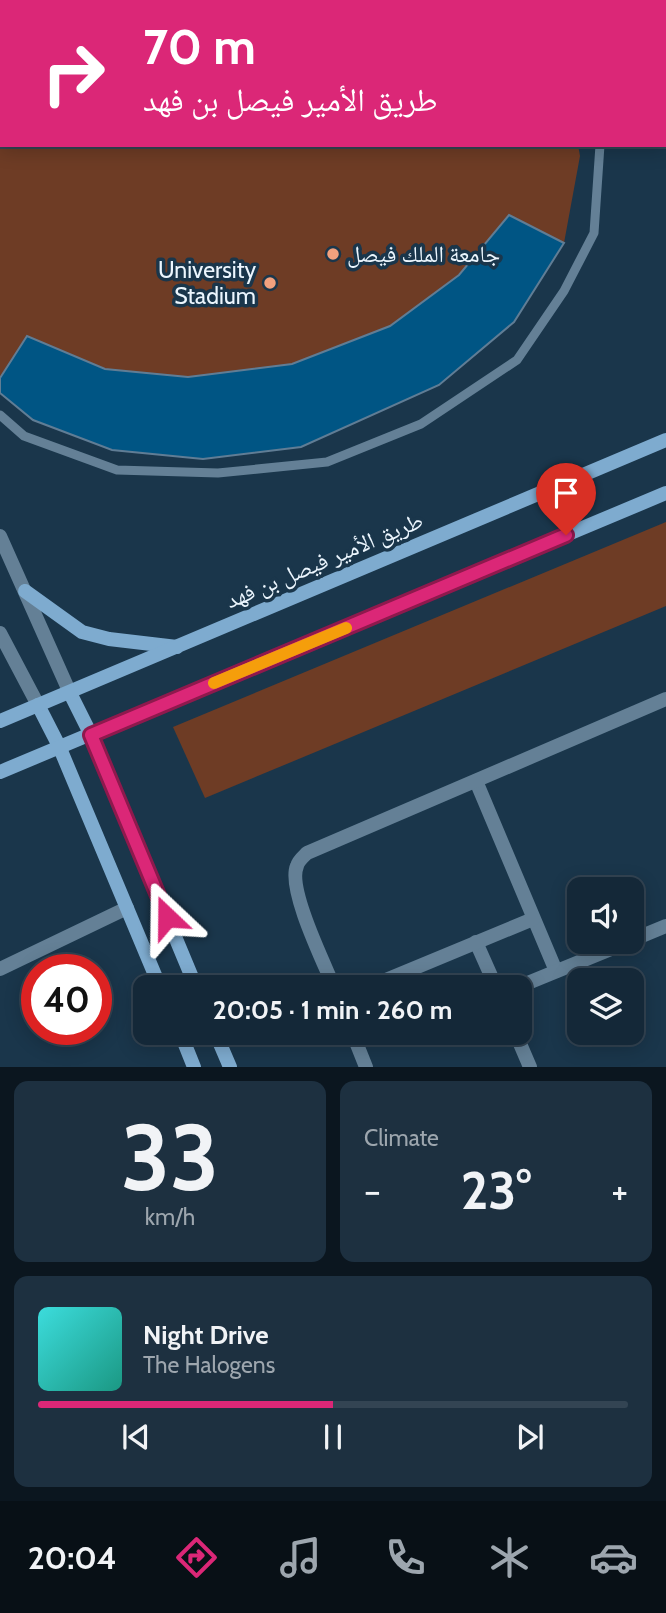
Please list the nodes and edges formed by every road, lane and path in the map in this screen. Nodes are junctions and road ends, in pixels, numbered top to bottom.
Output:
1 (382, 0) edge
2 (410, 0) edge
3 (600, 147) edge
4 (0, 415) edge
5 (666, 440) edge
6 (666, 493) edge
7 (0, 536) edge
8 (25, 591) junction
9 (0, 633) edge
10 (178, 647) junction
11 (70, 692) junction
12 (666, 699) edge
13 (38, 705) junction
14 (0, 722) edge
15 (91, 735) junction
16 (59, 746) junction
17 (0, 772) edge
18 (475, 780) junction
19 (127, 908) junction
20 (533, 919) junction
21 (666, 926) edge
22 (644, 935) edge
23 (476, 942) junction
24 (598, 954) edge
25 (0, 969) edge
26 (555, 971) junction
27 (155, 975) edge
28 (191, 975) edge
29 (329, 975) edge
30 (398, 975) edge
31 (491, 975) edge
32 (532, 981) edge
33 (185, 1045) edge
34 (221, 1045) edge
35 (357, 1045) edge
36 (521, 1045) edge
37 (194, 1067) edge
38 (230, 1067) edge
39 (366, 1067) edge
40 (530, 1067) edge

1 - 2 lane
3 - 4 lane
5 - 10 main road, طريق الأمير فيصل بن فهد
6 - 15 main road
7 - 8 street
8 - 10 main road
8 - 11 street
9 - 13 street
10 - 11 main road, طريق الأمير فيصل بن فهد
11 - 13 main road, طريق الأمير فيصل بن فهد
11 - 15 main road
12 - 18 street
13 - 14 main road, طريق الأمير فيصل بن فهد
13 - 16 main road
15 - 16 main road
15 - 28 main road
16 - 17 main road
16 - 19 main road
18 - 20 street
18 - 29 street
19 - 25 street
19 - 27 main road
20 - 23 street
20 - 26 street
21 - 22 street
23 - 30 street
23 - 31 street
24 - 26 street
26 - 32 street
33 - 37 main road
34 - 38 main road
35 - 39 street
36 - 40 street

